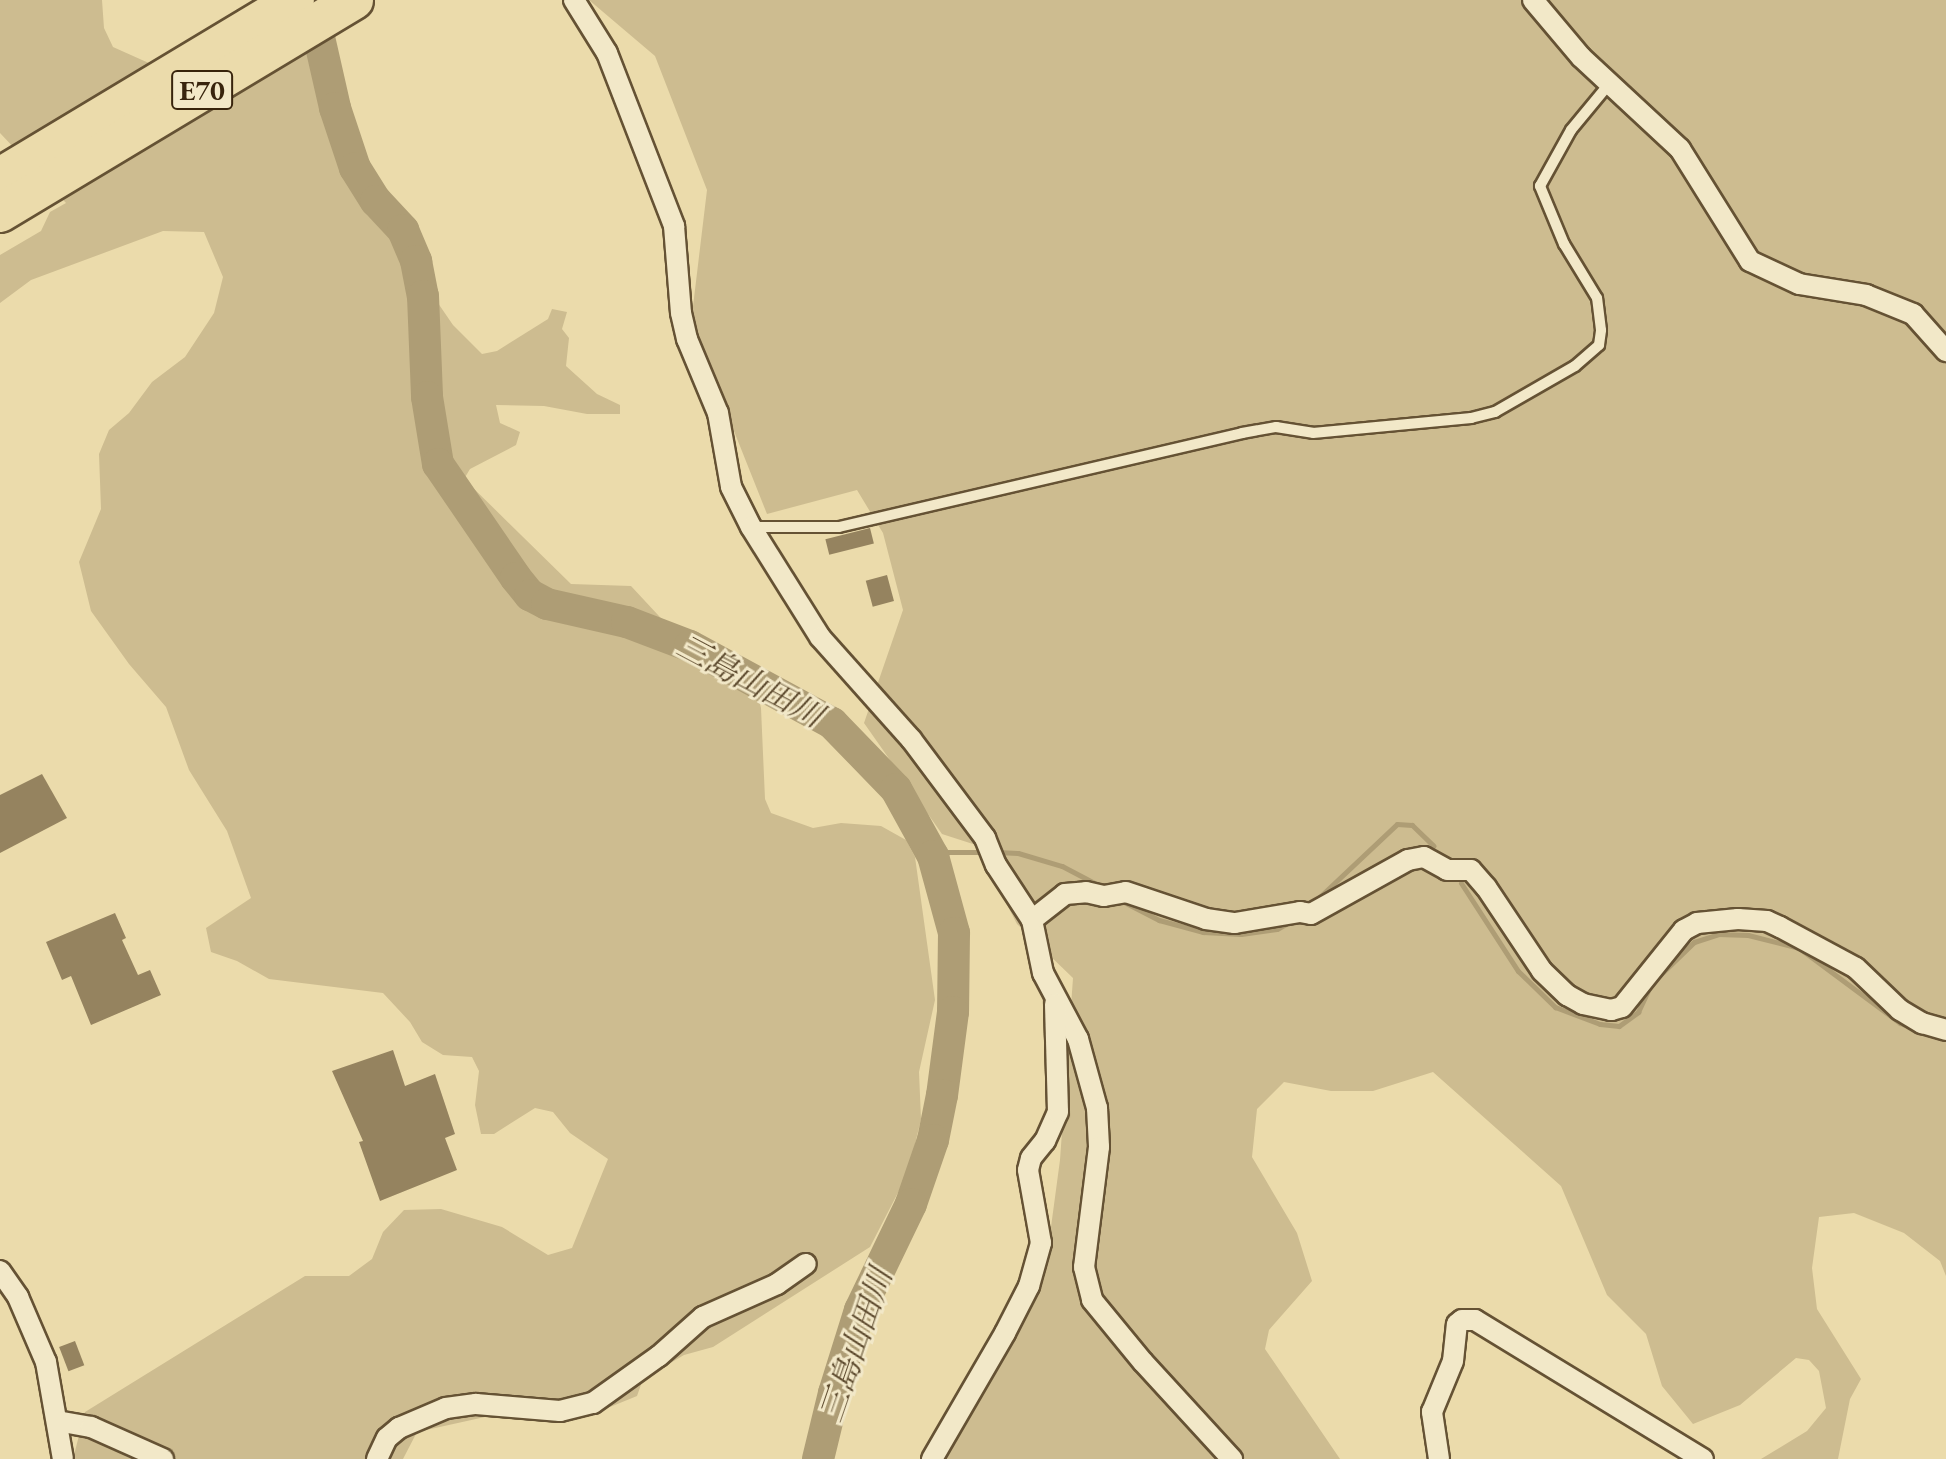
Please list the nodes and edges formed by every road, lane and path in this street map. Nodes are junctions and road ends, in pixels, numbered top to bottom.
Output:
1 (295, 0) edge
2 (354, 0) edge
3 (574, 0) edge
4 (1533, 0) edge
5 (1609, 84) junction
6 (42, 169) junction
7 (0, 177) edge
8 (0, 213) edge
9 (1946, 351) edge
10 (751, 527) junction
11 (1032, 920) junction
12 (1055, 1000) junction
13 (1946, 1030) edge
14 (806, 1264) dead end
15 (0, 1271) edge
16 (57, 1421) junction
17 (63, 1459) edge
18 (163, 1459) edge
19 (377, 1459) edge
20 (932, 1459) edge
21 (1232, 1459) edge
22 (1439, 1459) edge
23 (1703, 1459) edge

1 - 6 highway, E70
2 - 6 highway, E70
3 - 10 street
4 - 5 street
5 - 9 street
5 - 10 lane
6 - 7 highway, E70
6 - 8 highway, E70
10 - 11 street
11 - 12 street
11 - 13 street
12 - 20 street
12 - 21 street
14 - 19 street
15 - 16 street
16 - 17 street
16 - 18 street
22 - 23 street

